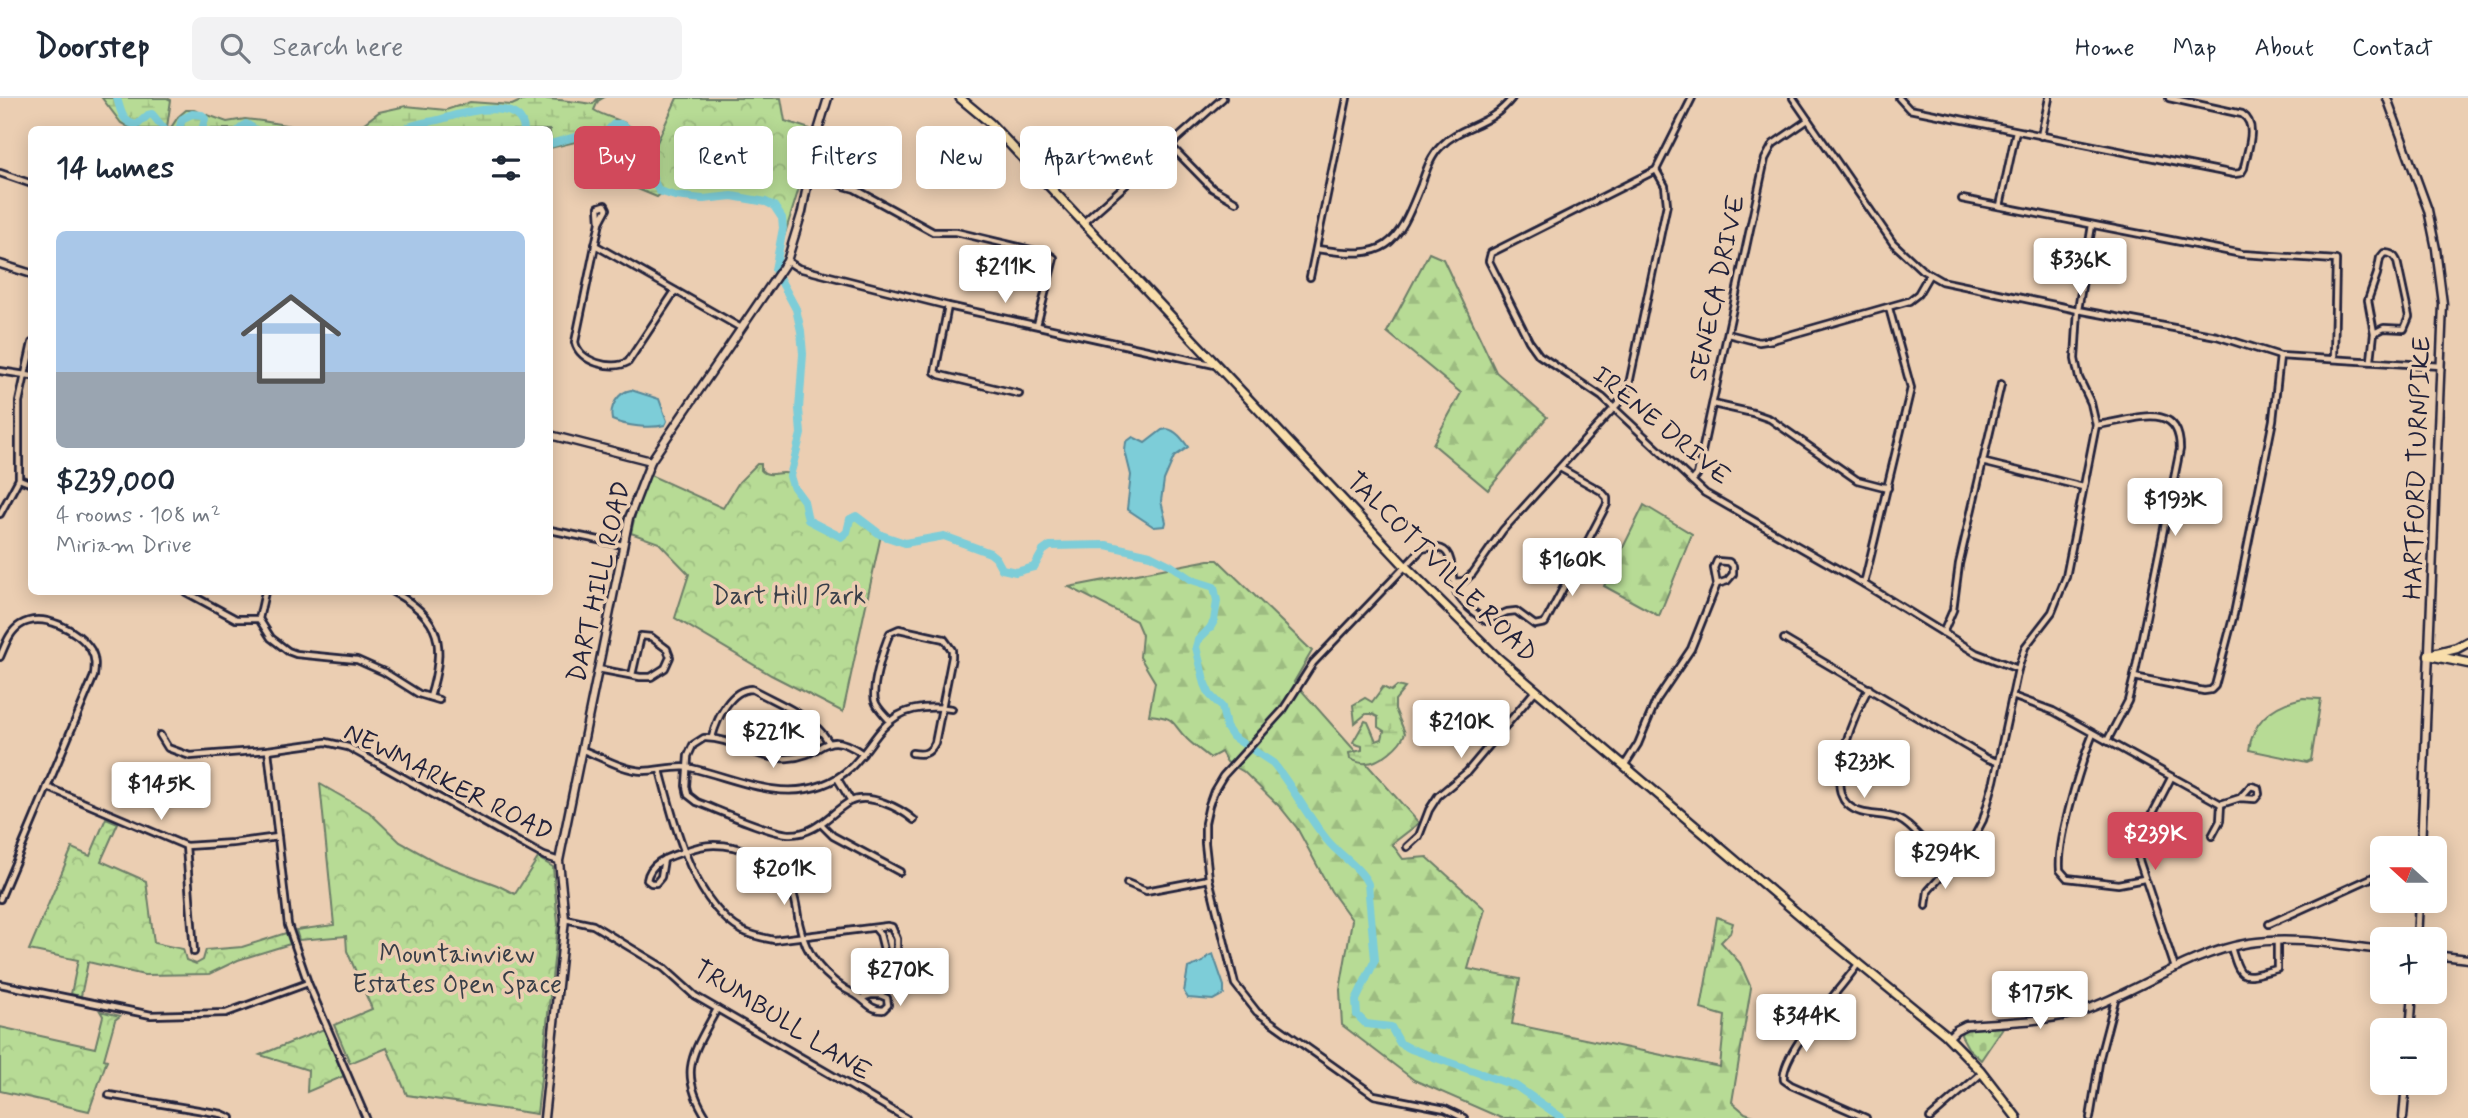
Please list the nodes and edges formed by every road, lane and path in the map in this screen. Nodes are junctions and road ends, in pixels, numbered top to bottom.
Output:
1 (828, 98) edge
2 (960, 98) edge
3 (1223, 98) edge
4 (1347, 98) edge
5 (1512, 98) edge
6 (1692, 98) edge
7 (1793, 98) edge
8 (1899, 98) edge
9 (2049, 98) edge
10 (2169, 98) edge
11 (2387, 98) edge
12 (1808, 120) junction
13 (819, 126) edge
14 (2015, 131) junction
15 (2041, 136) junction
16 (1177, 140) edge
17 (1177, 152) edge
18 (1656, 170) junction
19 (0, 173) edge
20 (28, 183) edge
21 (806, 189) edge
22 (855, 189) edge
23 (1122, 189) edge
24 (1962, 198) dead end
25 (1236, 202) dead end
26 (2000, 205) junction
27 (600, 222) dead end
28 (1084, 222) junction
29 (2092, 225) junction
30 (595, 245) junction
31 (1317, 249) junction
32 (787, 261) junction
33 (0, 264) edge
34 (28, 273) edge
35 (1929, 275) junction
36 (1310, 277) dead end
37 (675, 291) junction
38 (948, 306) junction
39 (1889, 308) junction
40 (2078, 310) junction
41 (1037, 325) junction
42 (742, 328) junction
43 (2374, 333) junction
44 (1728, 334) junction
45 (2280, 356) junction
46 (28, 357) edge
47 (2334, 358) junction
48 (2371, 360) junction
49 (1216, 366) junction
50 (2441, 366) junction
51 (0, 371) edge
52 (23, 375) junction
53 (28, 376) edge
54 (2001, 383) dead end
55 (1019, 394) dead end
56 (1713, 404) junction
57 (1614, 409) junction
58 (2096, 425) junction
59 (553, 436) edge
60 (651, 461) junction
61 (1982, 462) junction
62 (1560, 468) junction
63 (19, 479) junction
64 (1692, 481) junction
65 (28, 482) edge
66 (1888, 488) junction
67 (2083, 488) junction
68 (0, 514) edge
69 (553, 531) edge
70 (623, 545) junction
71 (1405, 566) junction
72 (1454, 582) junction
73 (1717, 584) junction
74 (1864, 584) junction
75 (192, 595) edge
76 (264, 595) edge
77 (398, 595) edge
78 (259, 619) junction
79 (1943, 633) junction
80 (1784, 639) dead end
81 (2468, 642) edge
82 (2429, 655) junction
83 (0, 657) edge
84 (2468, 663) edge
85 (598, 669) junction
86 (2018, 669) junction
87 (632, 676) junction
88 (2134, 677) junction
89 (1869, 688) junction
90 (1535, 691) junction
91 (430, 696) junction
92 (2012, 696) junction
93 (439, 700) dead end
94 (943, 708) junction
95 (951, 709) dead end
96 (889, 720) junction
97 (2093, 734) junction
98 (160, 735) dead end
99 (712, 737) junction
100 (828, 741) junction
101 (2107, 741) junction
102 (268, 750) junction
103 (583, 750) junction
104 (912, 753) dead end
105 (863, 754) junction
106 (1997, 762) junction
107 (687, 767) junction
108 (1623, 767) junction
109 (660, 770) junction
110 (2172, 777) junction
111 (837, 778) junction
112 (47, 788) junction
113 (2240, 798) dead end
114 (851, 801) junction
115 (2221, 804) junction
116 (914, 820) dead end
117 (821, 824) junction
118 (2213, 836) dead end
119 (2422, 836) edge
120 (278, 837) junction
121 (186, 846) junction
122 (1407, 847) dead end
123 (685, 851) junction
124 (664, 859) junction
125 (559, 861) junction
126 (1946, 869) junction
127 (900, 872) dead end
128 (2144, 878) junction
129 (2370, 878) edge
130 (1209, 880) junction
131 (1127, 883) dead end
132 (0, 898) edge
133 (1926, 906) dead end
134 (565, 919) junction
135 (2269, 924) dead end
136 (875, 928) junction
137 (802, 937) junction
138 (2277, 941) junction
139 (2231, 947) junction
140 (2370, 949) edge
141 (194, 952) dead end
142 (2447, 957) edge
143 (2468, 959) edge
144 (1858, 964) junction
145 (2176, 968) junction
146 (0, 984) edge
147 (309, 984) junction
148 (2116, 996) junction
149 (861, 998) junction
150 (717, 1009) junction
151 (1949, 1037) junction
152 (1983, 1073) junction
153 (109, 1095) dead end
154 (2405, 1095) edge
155 (231, 1118) edge
156 (366, 1118) edge
157 (544, 1118) edge
158 (708, 1118) edge
159 (906, 1118) edge
160 (1464, 1118) edge
161 (1866, 1118) edge
162 (1930, 1118) edge
163 (2017, 1118) edge
164 (2090, 1118) edge
165 (2403, 1118) edge

1 - 13 main road, DART HILL ROAD
2 - 28 main road, TALCOTTVILLE ROAD
3 - 16 street
4 - 31 street
5 - 31 street
6 - 18 street
7 - 12 street
8 - 14 street
9 - 15 street
10 - 15 street
11 - 50 main road, HARTFORD TURNPIKE
12 - 35 street
12 - 44 street, SENECA DRIVE
14 - 15 street
14 - 26 street
17 - 25 street
18 - 57 street
18 - 57 street, IRENE DRIVE
19 - 20 street
21 - 32 main road, DART HILL ROAD
22 - 41 street
23 - 28 street
24 - 26 street
26 - 29 street
27 - 30 street
28 - 49 main road, TALCOTTVILLE ROAD
29 - 40 street
29 - 47 street
30 - 37 street
30 - 37 street
31 - 36 street
32 - 38 street
32 - 42 main road, DART HILL ROAD
33 - 34 main road
35 - 39 street
35 - 40 street
37 - 42 street
38 - 41 street
38 - 55 street
39 - 44 street
39 - 66 street
40 - 45 street
40 - 58 street
41 - 49 street
42 - 60 main road, DART HILL ROAD
43 - 43 street
43 - 48 street
44 - 56 street, SENECA DRIVE
45 - 47 street
45 - 88 street
46 - 52 street
47 - 48 street
48 - 50 street
49 - 71 main road, TALCOTTVILLE ROAD
50 - 82 main road, HARTFORD TURNPIKE
51 - 52 street
52 - 53 street
52 - 63 street
54 - 61 street
56 - 64 street, SENECA DRIVE
56 - 66 street
57 - 62 street
57 - 64 street, IRENE DRIVE
58 - 67 street
58 - 88 street
59 - 60 main road
60 - 70 main road, DART HILL ROAD
61 - 67 street
61 - 79 street
62 - 72 street
62 - 72 street
63 - 65 street
63 - 68 street
64 - 74 street, IRENE DRIVE
66 - 74 street
67 - 86 street
69 - 70 street
70 - 85 main road, DART HILL ROAD
71 - 72 street
71 - 90 main road, TALCOTTVILLE ROAD
71 - 130 street
73 - 73 street
73 - 108 street
74 - 79 street, IRENE DRIVE
75 - 78 street
76 - 78 street
77 - 91 street
78 - 91 street
79 - 86 street, IRENE DRIVE
80 - 89 street
81 - 82 highway
82 - 84 highway
82 - 119 main road, HARTFORD TURNPIKE
83 - 112 street
85 - 87 street
85 - 103 main road, DART HILL ROAD
86 - 92 street
87 - 87 street
88 - 101 street
89 - 106 street
89 - 126 street
90 - 108 main road, TALCOTTVILLE ROAD
90 - 122 street
91 - 93 street
92 - 97 street
92 - 106 street
94 - 95 street
94 - 96 street
94 - 96 street
94 - 104 street
96 - 105 street
97 - 101 street
97 - 128 street
98 - 102 street, NEWMARKER ROAD
99 - 100 street
99 - 100 street
99 - 107 street
100 - 105 street
101 - 110 street
102 - 120 street
102 - 125 street, NEWMARKER ROAD
103 - 109 street
103 - 125 main road, DART HILL ROAD
105 - 111 street
106 - 126 street
107 - 109 street
107 - 111 street
107 - 117 street
108 - 144 main road, TALCOTTVILLE ROAD
109 - 123 street
110 - 115 street
110 - 128 street
111 - 114 street
112 - 121 street
112 - 132 street
113 - 115 street
114 - 116 street
114 - 117 street
115 - 118 street
117 - 127 street
120 - 121 street
120 - 147 street
121 - 141 street
123 - 124 street
123 - 137 street
123 - 137 street
124 - 124 street
125 - 134 main road, DART HILL ROAD
126 - 133 street
128 - 145 street
129 - 135 street
130 - 131 street
130 - 160 street
134 - 150 street, TRUMBULL LANE
134 - 157 main road, DART HILL ROAD
136 - 136 street
136 - 137 street
137 - 149 street
138 - 139 main road
138 - 139 street
138 - 140 main road
139 - 145 main road
142 - 143 main road
144 - 151 main road, TALCOTTVILLE ROAD
144 - 161 street
145 - 148 main road
146 - 147 street
147 - 156 street
148 - 151 main road
148 - 164 street
149 - 149 street
150 - 158 street
150 - 159 street, TRUMBULL LANE
151 - 152 main road, TALCOTTVILLE ROAD
152 - 162 street
152 - 163 main road, TALCOTTVILLE ROAD
153 - 155 street
154 - 165 main road

